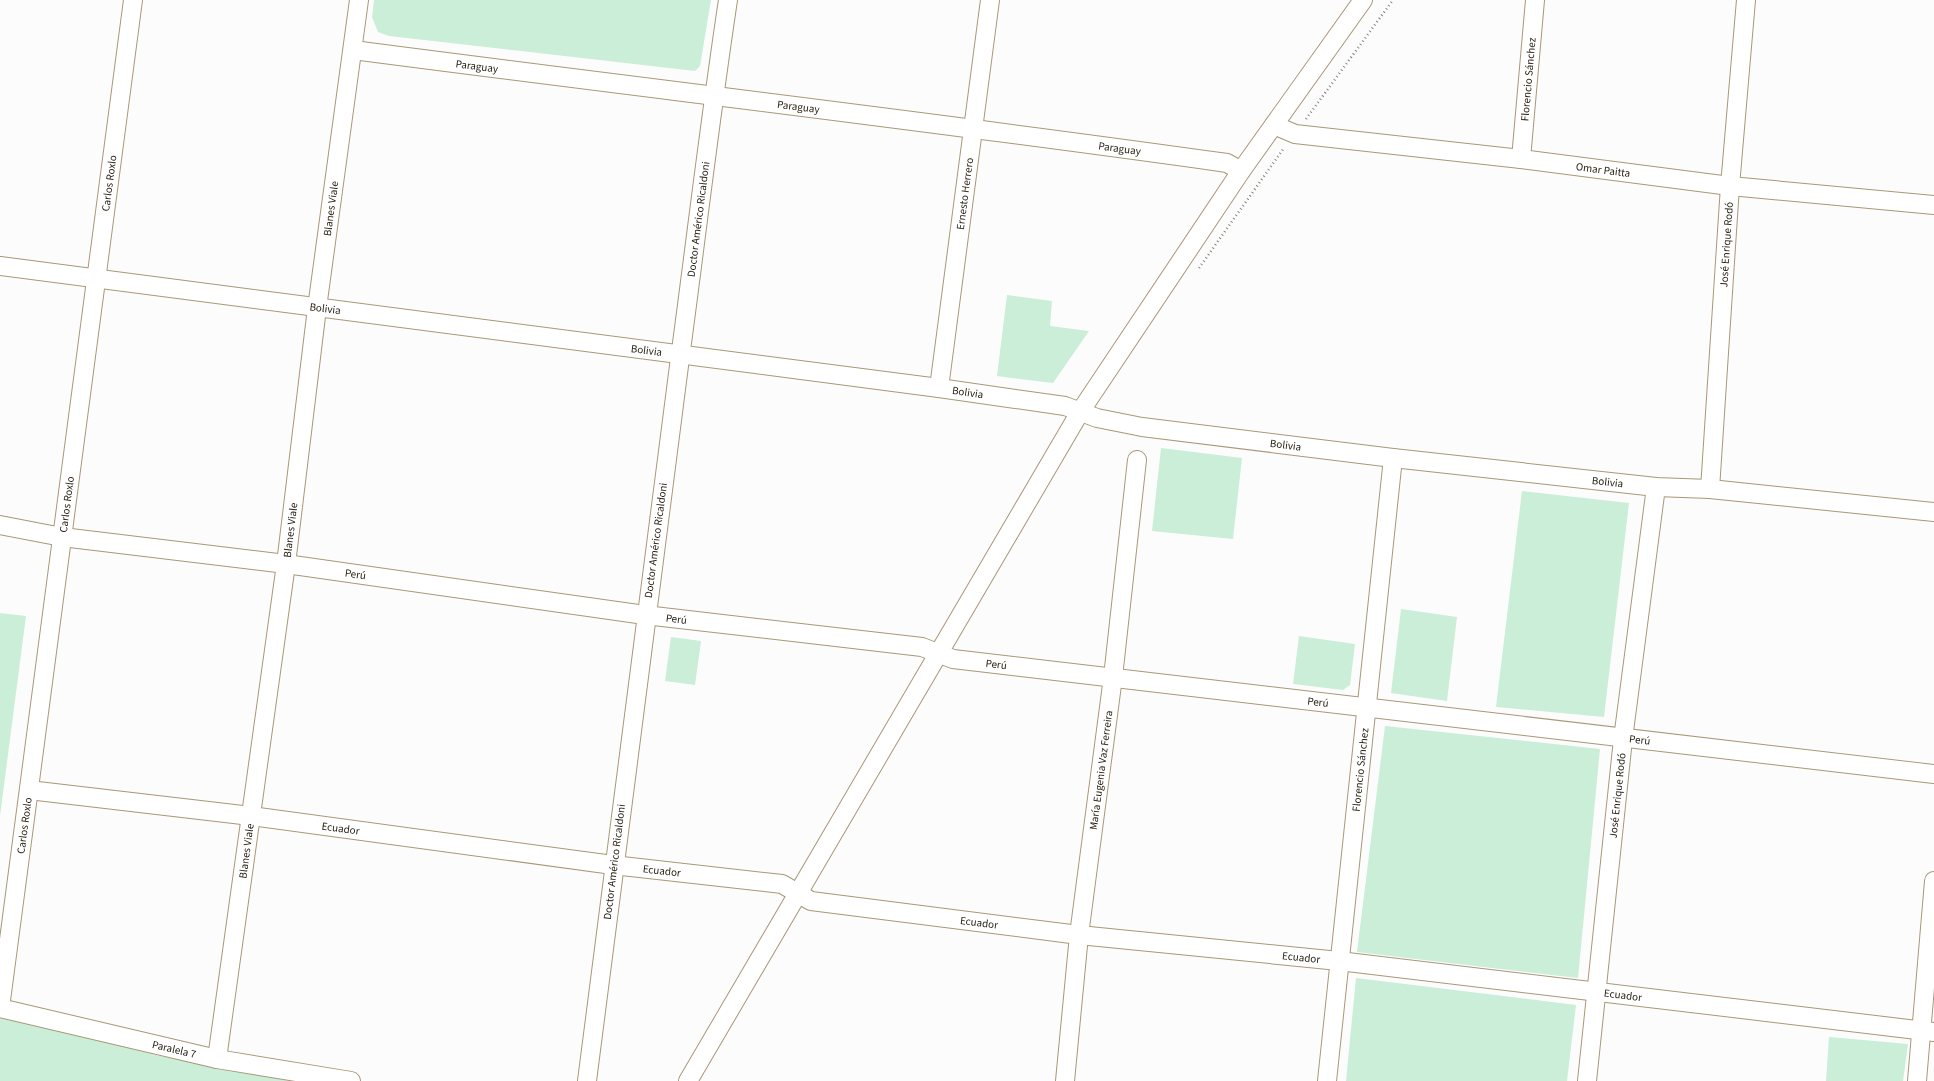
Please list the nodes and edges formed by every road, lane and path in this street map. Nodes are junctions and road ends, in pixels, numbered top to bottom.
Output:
1 (132, 0) edge
2 (359, 0) edge
3 (728, 0) edge
4 (990, 0) edge
5 (1363, 0) edge
6 (1393, 0) edge
7 (1535, 0) edge
8 (1746, 0) edge
9 (353, 50) junction
10 (713, 96) junction
11 (1274, 125) junction
12 (974, 128) junction
13 (1295, 134) junction
14 (1521, 159) junction
15 (1241, 172) junction
16 (1730, 186) junction
17 (1934, 205) edge
18 (0, 266) edge
19 (1198, 270) dead end
20 (95, 279) junction
21 (317, 308) junction
22 (681, 355) junction
23 (939, 388) junction
24 (1080, 412) junction
25 (1393, 458) junction
26 (1137, 460) dead end
27 (1656, 487) junction
28 (1710, 489) junction
29 (1934, 512) edge
30 (0, 525) edge
31 (62, 537) junction
32 (286, 564) junction
33 (645, 615) junction
34 (939, 654) junction
35 (1113, 677) junction
36 (1366, 708) junction
37 (1623, 739) junction
38 (1934, 774) edge
39 (29, 790) junction
40 (251, 816) junction
41 (613, 865) junction
42 (1934, 881) edge
43 (797, 893) junction
44 (1079, 935) junction
45 (1339, 961) junction
46 (1598, 992) junction
47 (0, 1008) edge
48 (1927, 1031) edge
49 (217, 1059) junction
50 (351, 1081) edge
51 (586, 1081) edge
52 (688, 1081) edge
53 (1065, 1081) edge
54 (1327, 1081) edge
55 (1587, 1081) edge
56 (1917, 1081) edge

1 - 20 street, Carlos Roxlo
2 - 9 street, Blanes Viale
3 - 10 street, Doctor Américo Ricaldoni
4 - 12 street, Ernesto Herrero
5 - 11 street
6 - 13 path
7 - 14 street, Florencio Sánchez
8 - 16 street, José Enrique Rodó
9 - 10 street, Paraguay
9 - 21 street, Blanes Viale
10 - 12 street, Paraguay
10 - 22 street, Doctor Américo Ricaldoni
11 - 13 street, Omar Paitta
11 - 15 street
12 - 15 street, Paraguay
12 - 23 street, Ernesto Herrero
13 - 14 street, Omar Paitta
13 - 19 path
14 - 16 street, Omar Paitta
15 - 24 street
16 - 17 street, Omar Paitta
16 - 28 street, José Enrique Rodó
18 - 20 street, Bolivia
20 - 21 street, Bolivia
20 - 31 street, Carlos Roxlo
21 - 22 street, Bolivia
21 - 32 street, Blanes Viale
22 - 23 street, Bolivia
22 - 33 street, Doctor Américo Ricaldoni
23 - 24 street, Bolivia
24 - 25 street, Bolivia
24 - 34 street
25 - 27 street, Bolivia
25 - 36 street, Florencio Sánchez
26 - 35 street, María Eugenia Vaz Ferreira
27 - 28 street, Bolivia
27 - 37 street, José Enrique Rodó
28 - 29 street, Bolivia
30 - 31 street, Perú
31 - 32 street, Perú
31 - 39 street, Carlos Roxlo
32 - 33 street, Perú
32 - 40 street, Blanes Viale
33 - 34 street, Perú
33 - 41 street, Doctor Américo Ricaldoni
34 - 35 street, Perú
34 - 43 street
35 - 36 street, Perú
35 - 44 street, María Eugenia Vaz Ferreira
36 - 37 street, Perú
36 - 45 street, Florencio Sánchez
37 - 38 street, Perú
37 - 46 street, José Enrique Rodó
39 - 40 street, Ecuador
39 - 47 street, Carlos Roxlo
40 - 41 street, Ecuador
40 - 49 street, Blanes Viale
41 - 43 street, Ecuador
41 - 51 street, Doctor Américo Ricaldoni
42 - 48 street
43 - 44 street, Ecuador
43 - 52 street
44 - 45 street, Ecuador
44 - 53 street, María Eugenia Vaz Ferreira
45 - 46 street, Ecuador
45 - 54 street, Florencio Sánchez
46 - 48 street, Ecuador
46 - 55 street, José Enrique Rodó
47 - 49 street, Paralela 7
48 - 56 street
49 - 50 street, Paralela 7

